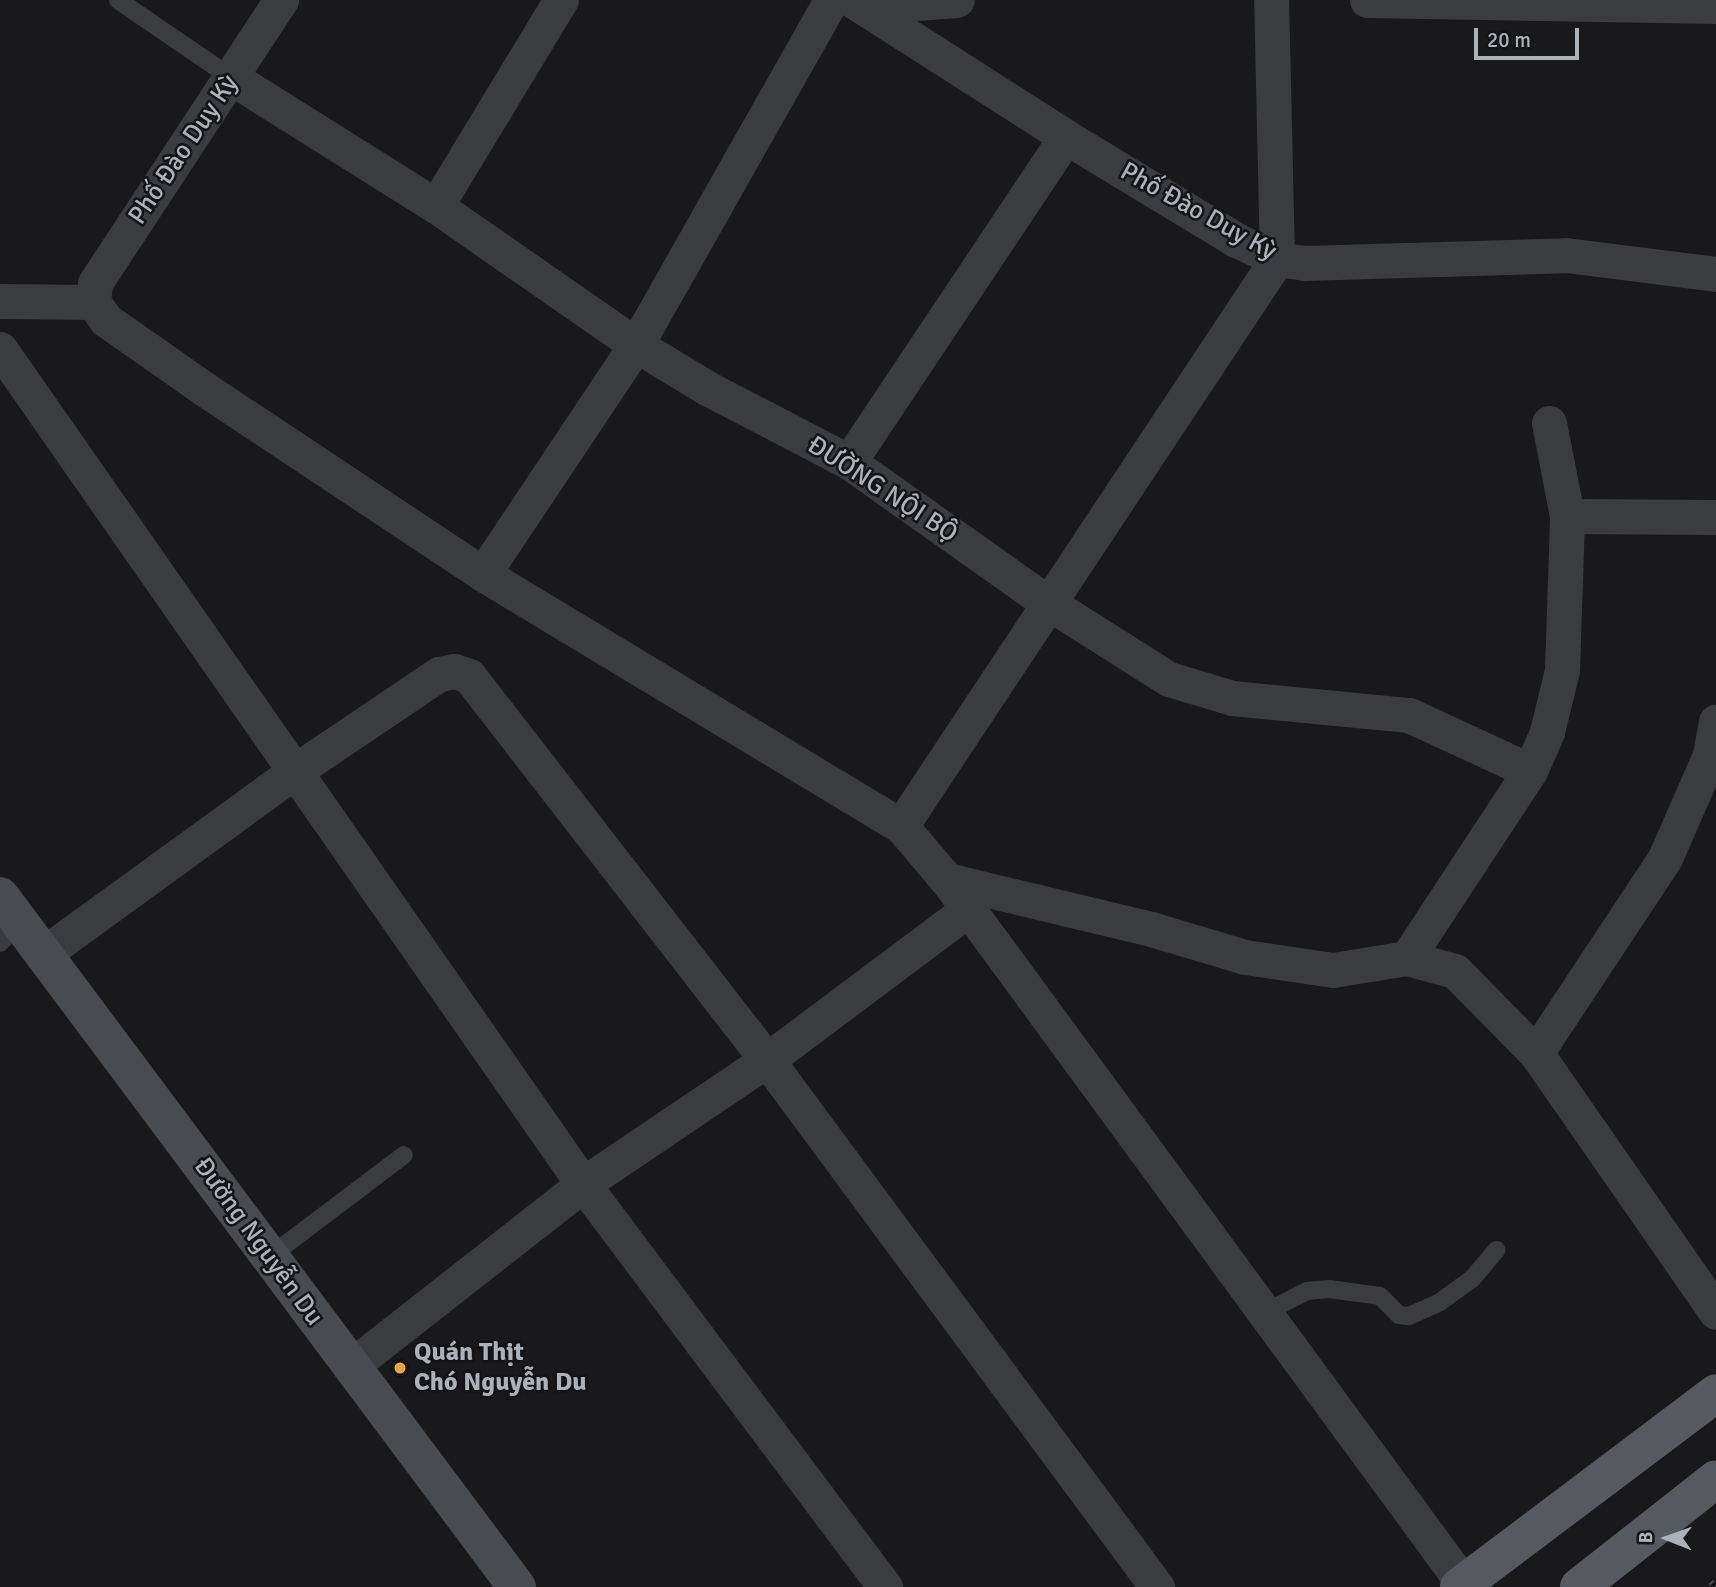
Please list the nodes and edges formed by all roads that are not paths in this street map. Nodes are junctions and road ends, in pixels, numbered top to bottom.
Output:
1 (118, 0) edge
2 (281, 0) edge
3 (561, 0) edge
4 (957, 0) edge
5 (1271, 0) edge
6 (1367, 0) edge
7 (848, 2) edge
8 (1716, 6) edge
9 (232, 78) junction
10 (1066, 137) junction
11 (436, 206) junction
12 (1277, 259) junction
13 (1716, 274) edge
14 (0, 301) edge
15 (93, 302) junction
16 (636, 345) junction
17 (0, 349) edge
18 (1549, 423) dead end
19 (849, 462) junction
20 (1567, 516) junction
21 (1716, 517) edge
22 (484, 574) junction
23 (1047, 602) junction
24 (1716, 722) edge
25 (1530, 771) junction
26 (292, 773) junction
27 (901, 826) junction
28 (947, 880) junction
29 (966, 911) junction
30 (7, 920) edge
31 (46, 952) junction
32 (1407, 958) junction
33 (1536, 1053) junction
34 (767, 1060) junction
35 (404, 1155) dead end
36 (583, 1184) junction
37 (1496, 1250) dead end
38 (269, 1257) junction
39 (1716, 1312) edge
40 (1264, 1313) junction
41 (350, 1367) junction
42 (1716, 1393) edge
43 (1716, 1479) edge
44 (1461, 1585) edge
45 (517, 1587) edge
46 (885, 1587) edge
47 (1157, 1587) edge
48 (1579, 1587) edge

1 - 9 lane
2 - 9 street, Phố Đào Duy Kỳ
3 - 11 street
4 - 7 street
5 - 12 street
6 - 8 street
7 - 10 street, Phố Đào Duy Kỳ
7 - 16 street
9 - 11 street, ĐƯỜNG NỘI BỘ
9 - 15 street, Phố Đào Duy Kỳ
10 - 12 street, Phố Đào Duy Kỳ
10 - 19 street
11 - 16 street, ĐƯỜNG NỘI BỘ
12 - 13 street, Phố Đào Duy Kỳ
12 - 23 street
14 - 15 street
15 - 22 street
16 - 19 street, ĐƯỜNG NỘI BỘ
16 - 22 street
17 - 26 street
18 - 20 street
19 - 23 street, ĐƯỜNG NỘI BỘ
20 - 21 street
20 - 25 street
22 - 27 street
23 - 25 street, ĐƯỜNG NỘI BỘ
23 - 27 street
24 - 33 street
25 - 32 street
26 - 31 street
26 - 34 street
26 - 36 street
27 - 28 street
28 - 29 street
28 - 32 street
29 - 34 street
29 - 40 street
30 - 31 street, Đường Nguyễn Du
31 - 38 street, Đường Nguyễn Du
32 - 33 street
33 - 39 street
34 - 36 street
34 - 47 street
35 - 38 lane
36 - 41 street
36 - 46 street
37 - 40 lane
38 - 41 street, Đường Nguyễn Du
40 - 44 street
41 - 45 street, Đường Nguyễn Du
42 - 44 main road
43 - 48 main road

